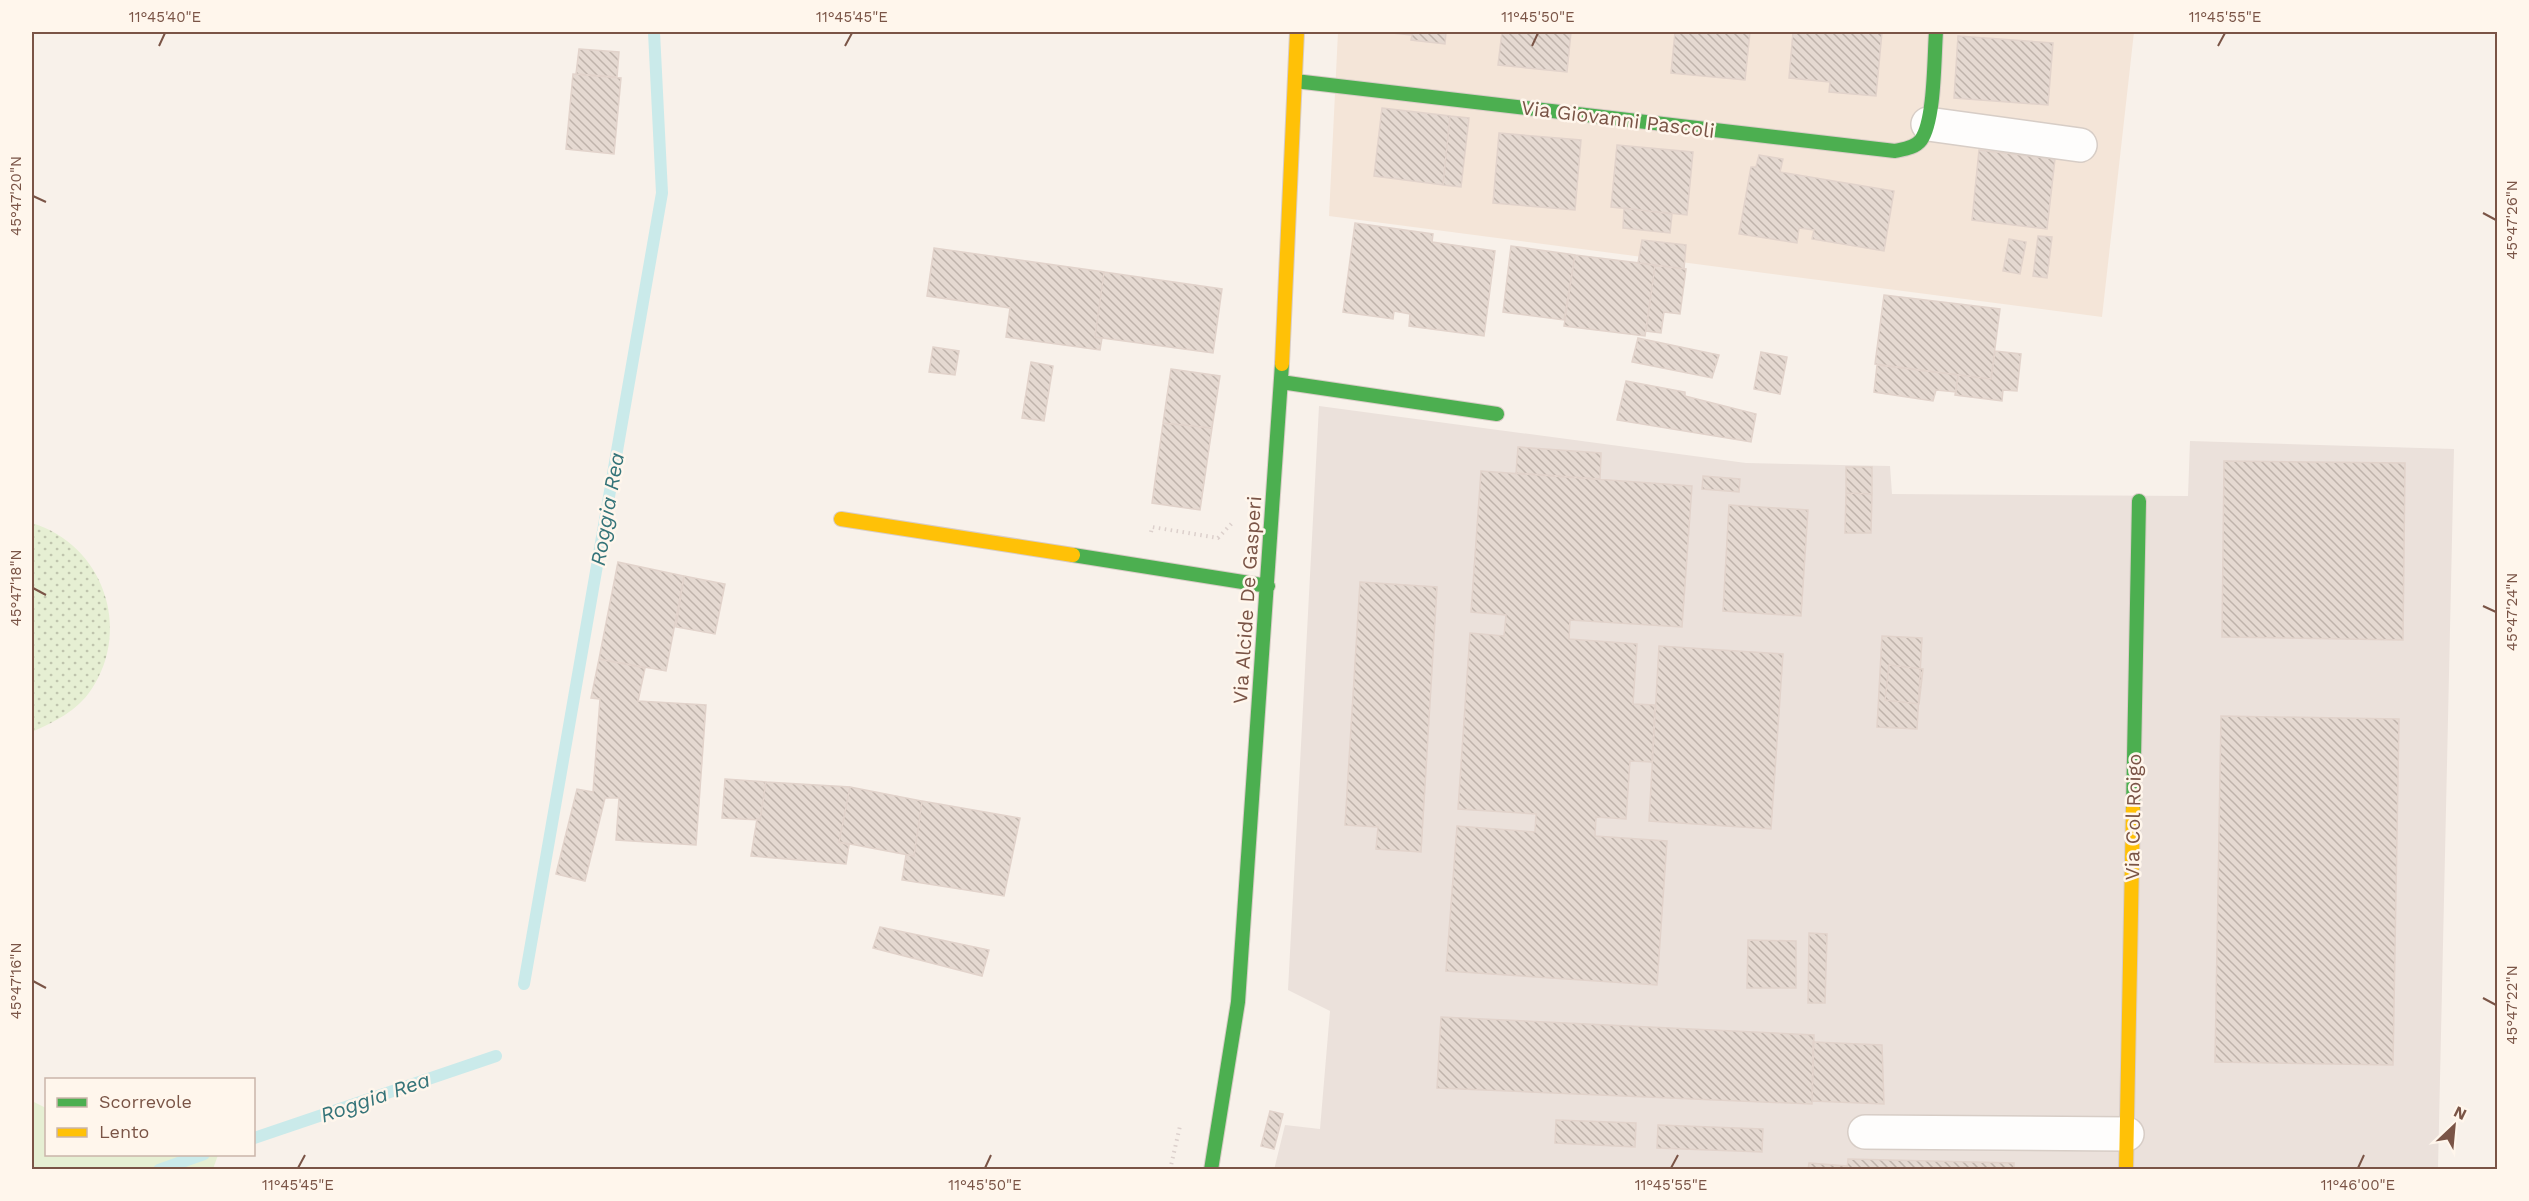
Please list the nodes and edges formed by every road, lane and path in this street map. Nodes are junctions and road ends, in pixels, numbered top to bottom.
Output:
1 (1298, 32) edge
2 (1936, 32) edge
3 (1295, 81) junction
4 (1928, 124) junction
5 (2080, 146) dead end
6 (1281, 382) junction
7 (1497, 414) dead end
8 (2139, 501) dead end
9 (841, 519) dead end
10 (1268, 586) junction
11 (1865, 1132) dead end
12 (2127, 1134) junction
13 (1211, 1170) edge
14 (2126, 1170) edge

1 - 3 street, Via Alcide De Gasperi
2 - 4 street, Via Giovanni Pascoli
3 - 4 street, Via Giovanni Pascoli
3 - 6 street, Via Alcide De Gasperi
4 - 5 street
6 - 7 street
6 - 10 street, Via Alcide De Gasperi
8 - 12 street, Via Col Roigo
9 - 10 street
10 - 13 street, Via Alcide De Gasperi
11 - 12 street
12 - 14 street, Via Col Roigo

